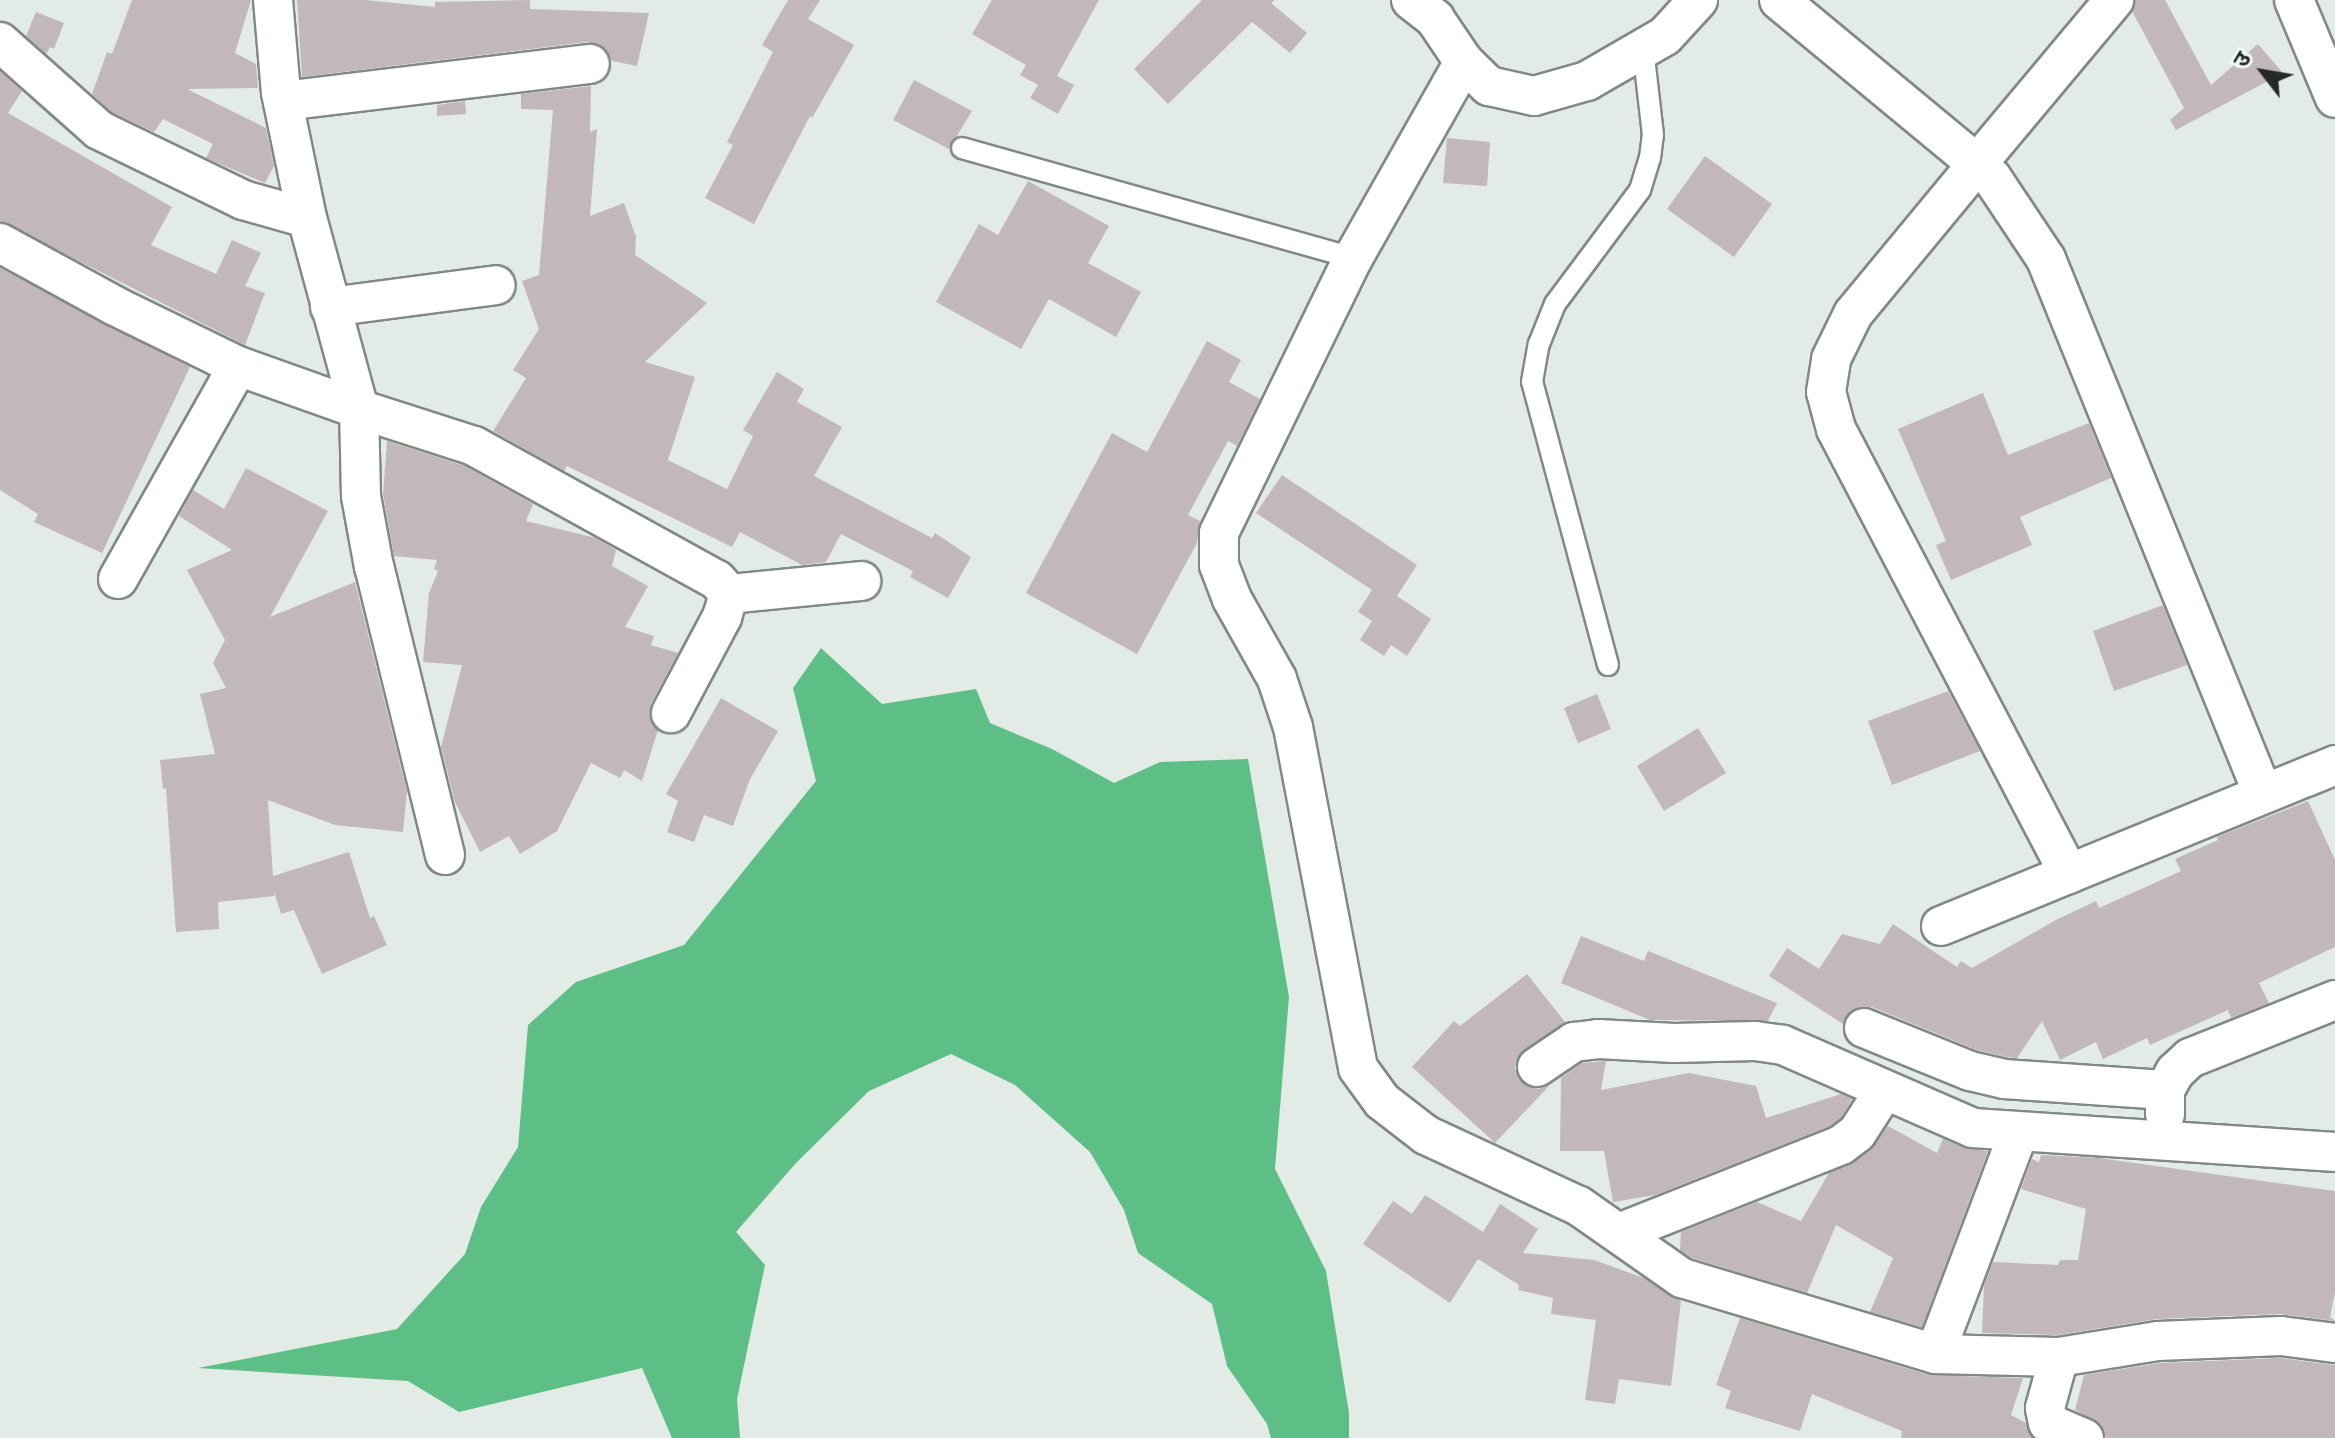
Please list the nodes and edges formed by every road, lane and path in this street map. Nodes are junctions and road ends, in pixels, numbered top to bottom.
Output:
1 (273, 0) edge
2 (1698, 0) edge
3 (1779, 0) edge
4 (2114, 0) edge
5 (2294, 0) edge
6 (1426, 6) edge
7 (0, 42) edge
8 (1643, 48) junction
9 (1464, 62) junction
10 (590, 64) dead end
11 (2335, 98) edge
12 (283, 101) junction
13 (962, 148) dead end
14 (1977, 164) junction
15 (307, 218) junction
16 (0, 243) edge
17 (1353, 258) junction
18 (496, 285) dead end
19 (330, 307) junction
20 (238, 366) junction
21 (359, 409) junction
22 (118, 579) dead end
23 (861, 581) dead end
24 (729, 594) junction
25 (1608, 665) dead end
26 (671, 713) dead end
27 (2335, 765) edge
28 (2263, 794) junction
29 (445, 855) dead end
30 (2069, 874) junction
31 (1941, 926) dead end
32 (2335, 1000) edge
33 (1864, 1028) dead end
34 (1537, 1067) dead end
35 (2165, 1090) junction
36 (1884, 1091) junction
37 (2018, 1134) junction
38 (2166, 1143) junction
39 (2335, 1152) edge
40 (1619, 1233) junction
41 (2335, 1343) edge
42 (1935, 1354) junction
43 (2059, 1357) junction
44 (2044, 1431) edge
45 (2084, 1438) edge

1 - 12 street
2 - 8 street
3 - 14 street
4 - 14 street
5 - 11 street
6 - 9 street
7 - 15 street
8 - 9 street
8 - 25 lane
9 - 17 street
10 - 12 street
12 - 15 street
13 - 17 lane
14 - 28 street
14 - 30 street
15 - 19 street
16 - 20 street
17 - 40 street
18 - 19 street
19 - 21 street
20 - 21 street
20 - 22 street
21 - 24 street
21 - 29 street
23 - 24 street
24 - 26 street
27 - 28 street
28 - 30 street
30 - 31 street
32 - 35 street
33 - 35 street
34 - 36 street
35 - 38 street
36 - 37 street
36 - 40 street
37 - 38 street
37 - 42 street
38 - 39 street
40 - 42 street
41 - 43 street
42 - 43 street
43 - 44 street
44 - 45 street

